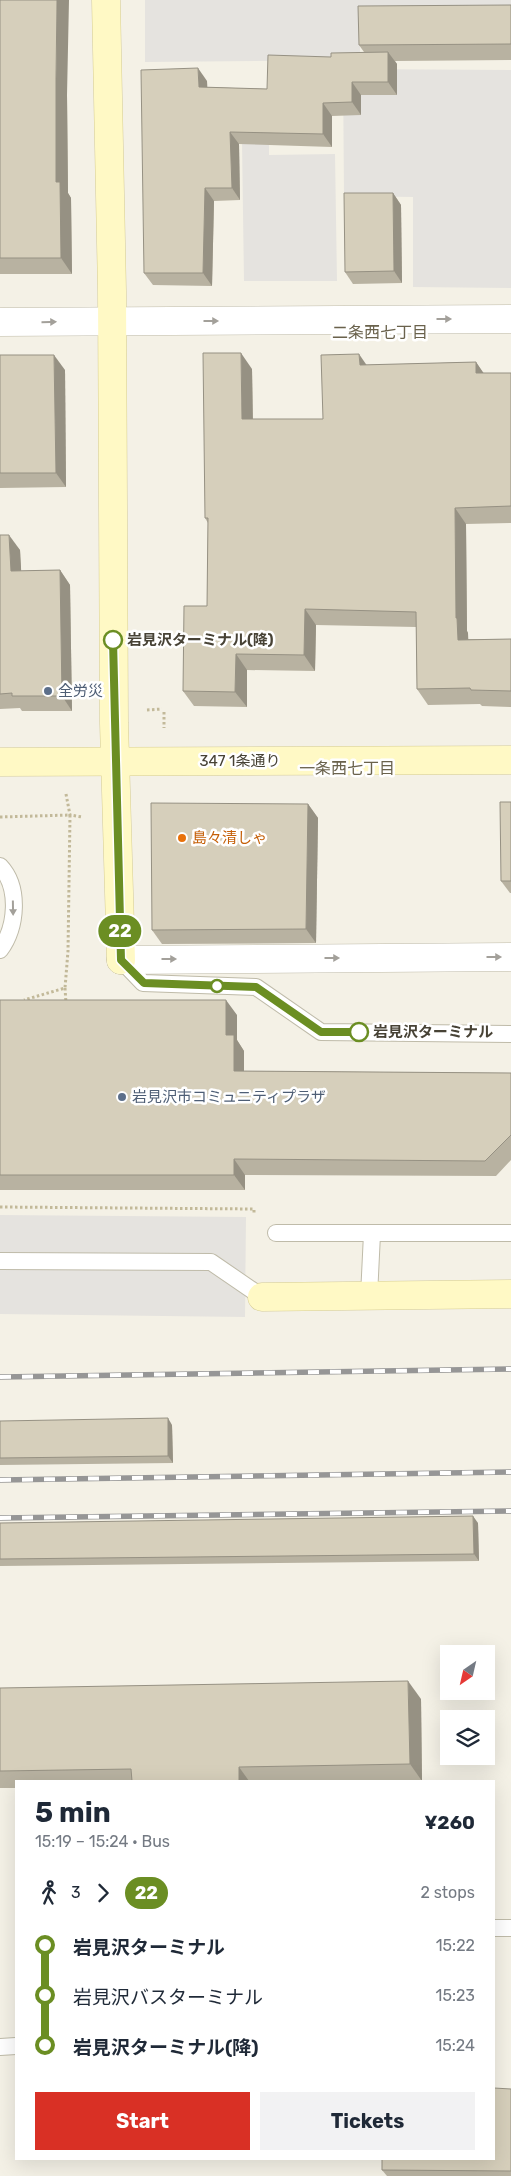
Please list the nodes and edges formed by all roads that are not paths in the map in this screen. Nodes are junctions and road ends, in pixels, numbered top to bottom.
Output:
1 (106, 0) edge
2 (511, 319) edge
3 (111, 321) junction
4 (0, 322) edge
5 (511, 760) edge
6 (116, 761) junction
7 (0, 762) edge
8 (0, 866) edge
9 (0, 950) edge
10 (511, 957) edge
11 (121, 960) junction
12 (511, 1034) edge
13 (276, 1233) dead end
14 (511, 1233) edge
15 (372, 1234) junction
16 (0, 1262) edge
17 (511, 1294) edge
18 (369, 1296) junction
19 (262, 1297) joint
20 (495, 1928) edge
21 (511, 1928) edge
22 (15, 2046) edge
23 (0, 2047) edge

1 - 3 street
3 -> 2 street
4 -> 3 street
3 - 6 street
5 - 6 street, 347 1条通り
6 - 7 street, 347 1条通り
6 - 11 street
8 -> 9 lane
11 -> 10 street
11 - 12 lane
13 - 15 lane
14 - 15 lane
15 - 18 lane
16 - 19 lane
17 - 18 street
18 - 19 street
20 - 21 lane
22 - 23 lane

